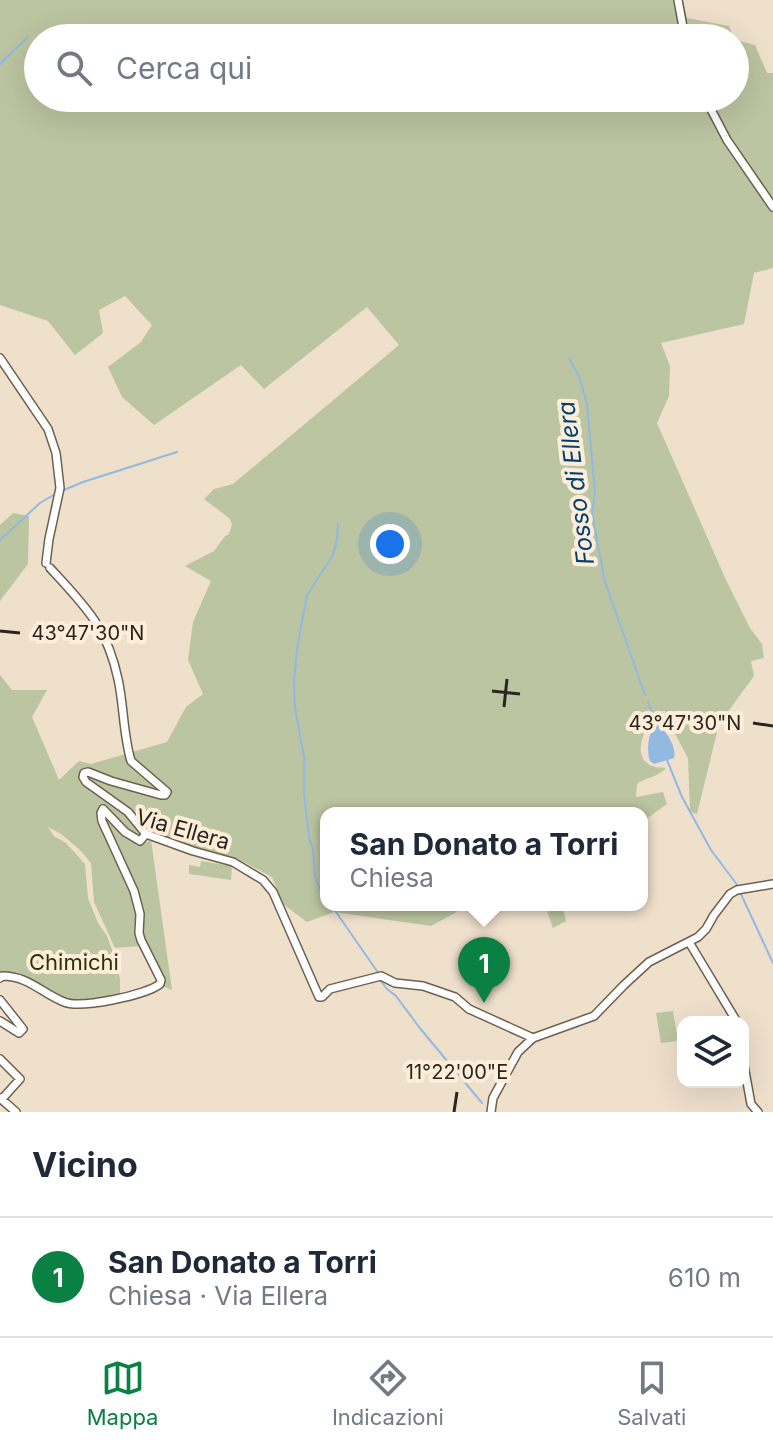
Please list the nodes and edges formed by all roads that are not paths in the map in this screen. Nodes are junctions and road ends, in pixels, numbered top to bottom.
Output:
1 (678, 0) edge
2 (682, 24) edge
3 (712, 112) edge
4 (773, 207) edge
5 (0, 358) edge
6 (146, 834) junction
7 (773, 884) edge
8 (689, 942) junction
9 (0, 978) edge
10 (0, 1000) edge
11 (733, 1016) edge
12 (0, 1021) edge
13 (533, 1038) junction
14 (3, 1062) edge
15 (748, 1088) edge
16 (1, 1099) edge
17 (16, 1112) edge
18 (491, 1112) edge
19 (758, 1112) edge

1 - 2 street
3 - 4 street
5 - 6 street
6 - 9 street, Via Ellera
6 - 13 street, Via Ellera
7 - 8 street
8 - 11 street
8 - 13 street
10 - 12 street
13 - 18 street
14 - 16 street
15 - 19 street
16 - 17 street

